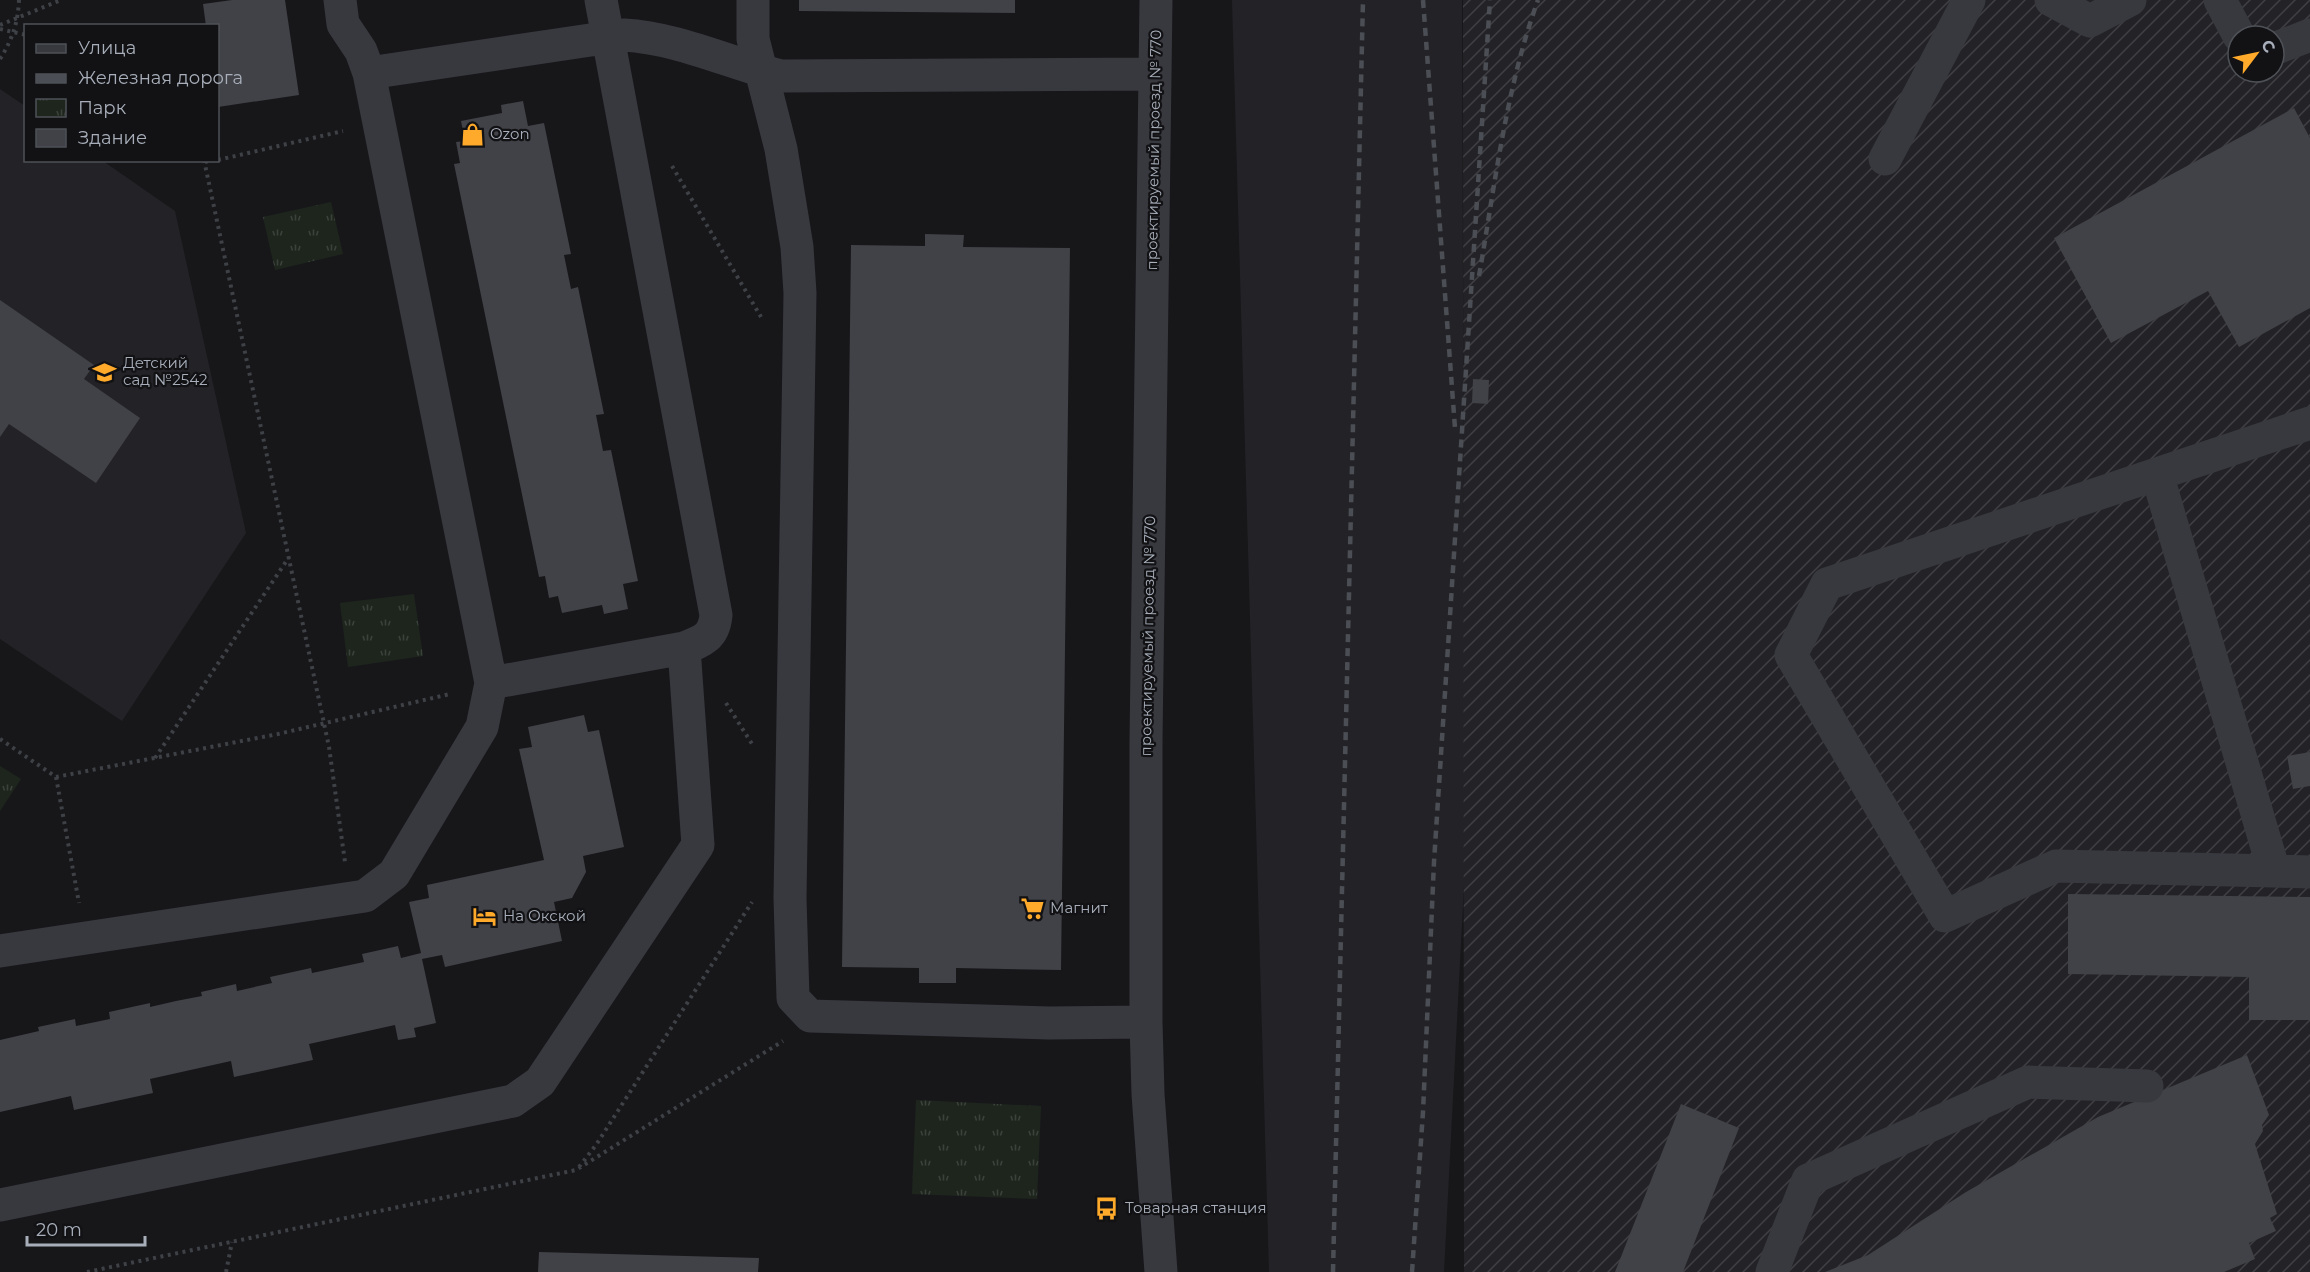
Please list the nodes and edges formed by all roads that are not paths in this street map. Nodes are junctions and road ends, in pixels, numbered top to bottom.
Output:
1 (340, 0) edge
2 (601, 0) edge
3 (753, 0) edge
4 (1156, 0) edge
5 (1969, 0) edge
6 (2051, 0) edge
7 (2130, 0) edge
8 (2220, 0) edge
9 (2233, 24) edge
10 (2310, 35) edge
11 (608, 37) junction
12 (2286, 44) edge
13 (760, 71) junction
14 (369, 73) junction
15 (1155, 74) junction
16 (1885, 159) dead end
17 (2310, 423) edge
18 (2157, 474) junction
19 (684, 648) junction
20 (491, 683) junction
21 (2274, 871) junction
22 (2310, 872) edge
23 (0, 951) edge
24 (1146, 1022) junction
25 (2147, 1086) dead end
26 (0, 1204) edge
27 (1161, 1272) edge
28 (1772, 1272) edge

1 - 14 street
2 - 11 street
3 - 13 street
4 - 15 street, проектируемый проезд № 770
5 - 16 street
6 - 7 street
8 - 9 street
10 - 12 street
11 - 13 street
11 - 14 street
11 - 19 street
13 - 15 street
13 - 24 street
14 - 20 street
15 - 24 street, проектируемый проезд № 770
17 - 18 street
18 - 21 street
18 - 21 street
19 - 20 street
19 - 26 street
20 - 23 street
21 - 22 street
24 - 27 street, проектируемый проезд № 770
25 - 28 street

